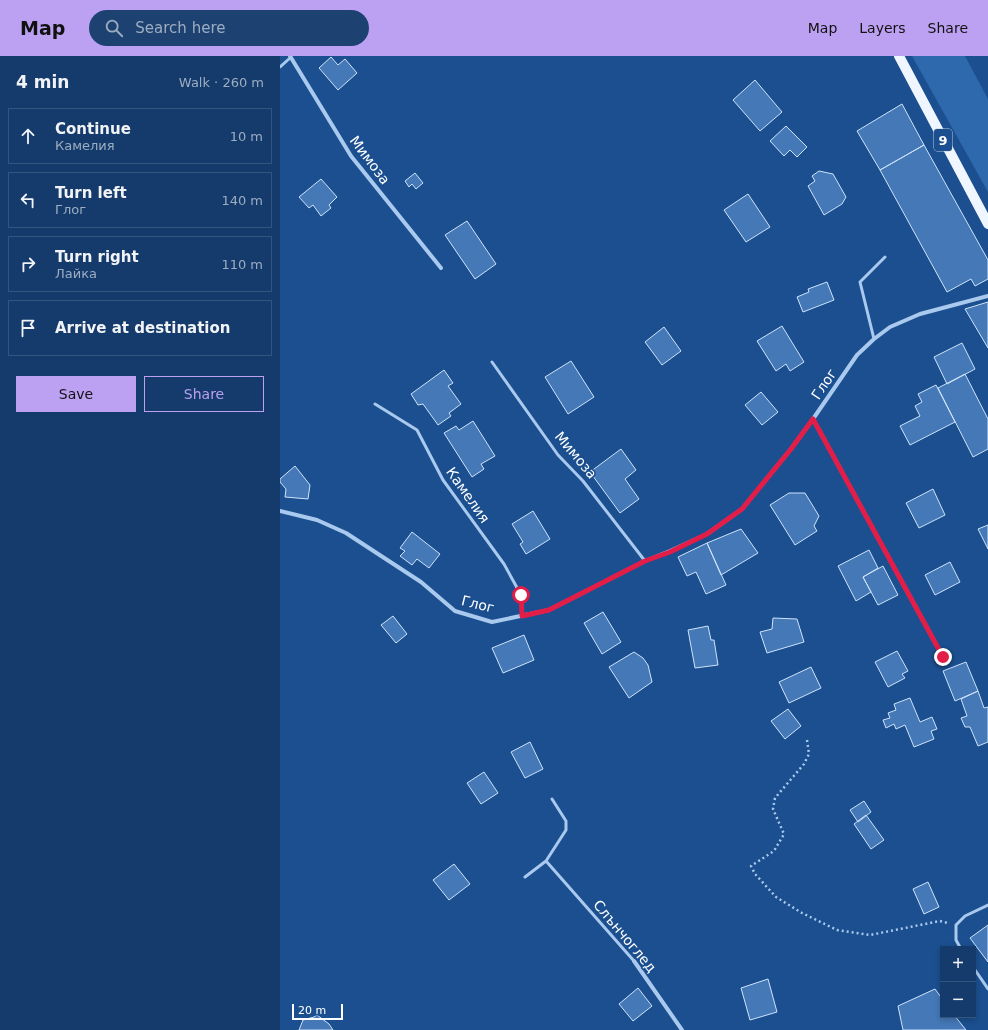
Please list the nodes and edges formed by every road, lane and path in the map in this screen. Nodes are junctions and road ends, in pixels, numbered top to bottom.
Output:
1 (899, 56) edge
2 (290, 57) edge
3 (280, 67) edge
4 (988, 224) edge
5 (885, 257) dead end
6 (441, 268) dead end
7 (988, 296) edge
8 (874, 339) junction
9 (492, 362) dead end
10 (374, 404) dead end
11 (813, 419) junction
12 (280, 511) edge
13 (645, 561) junction
14 (522, 616) junction
15 (943, 657) dead end
16 (807, 740) dead end
17 (552, 799) dead end
18 (546, 861) junction
19 (525, 877) dead end
20 (988, 905) edge
21 (956, 925) junction
22 (959, 946) edge
23 (634, 961) joint
24 (976, 972) edge
25 (988, 989) edge
26 (682, 1030) edge

1 - 4 main road, 9
2 - 3 lane
2 - 6 street, Мимоза
5 - 8 lane
7 - 8 street, Глог
8 - 11 street, Глог
9 - 13 lane, Мимоза
10 - 14 lane, Камелия
11 - 13 street, Глог
11 - 15 street
12 - 14 street, Глог
13 - 14 street, Глог
16 - 21 path
17 - 18 lane
18 - 19 lane
18 - 23 lane, Слънчоглед
20 - 21 lane
21 - 22 lane
23 - 26 street, Слънчоглед
24 - 25 lane

